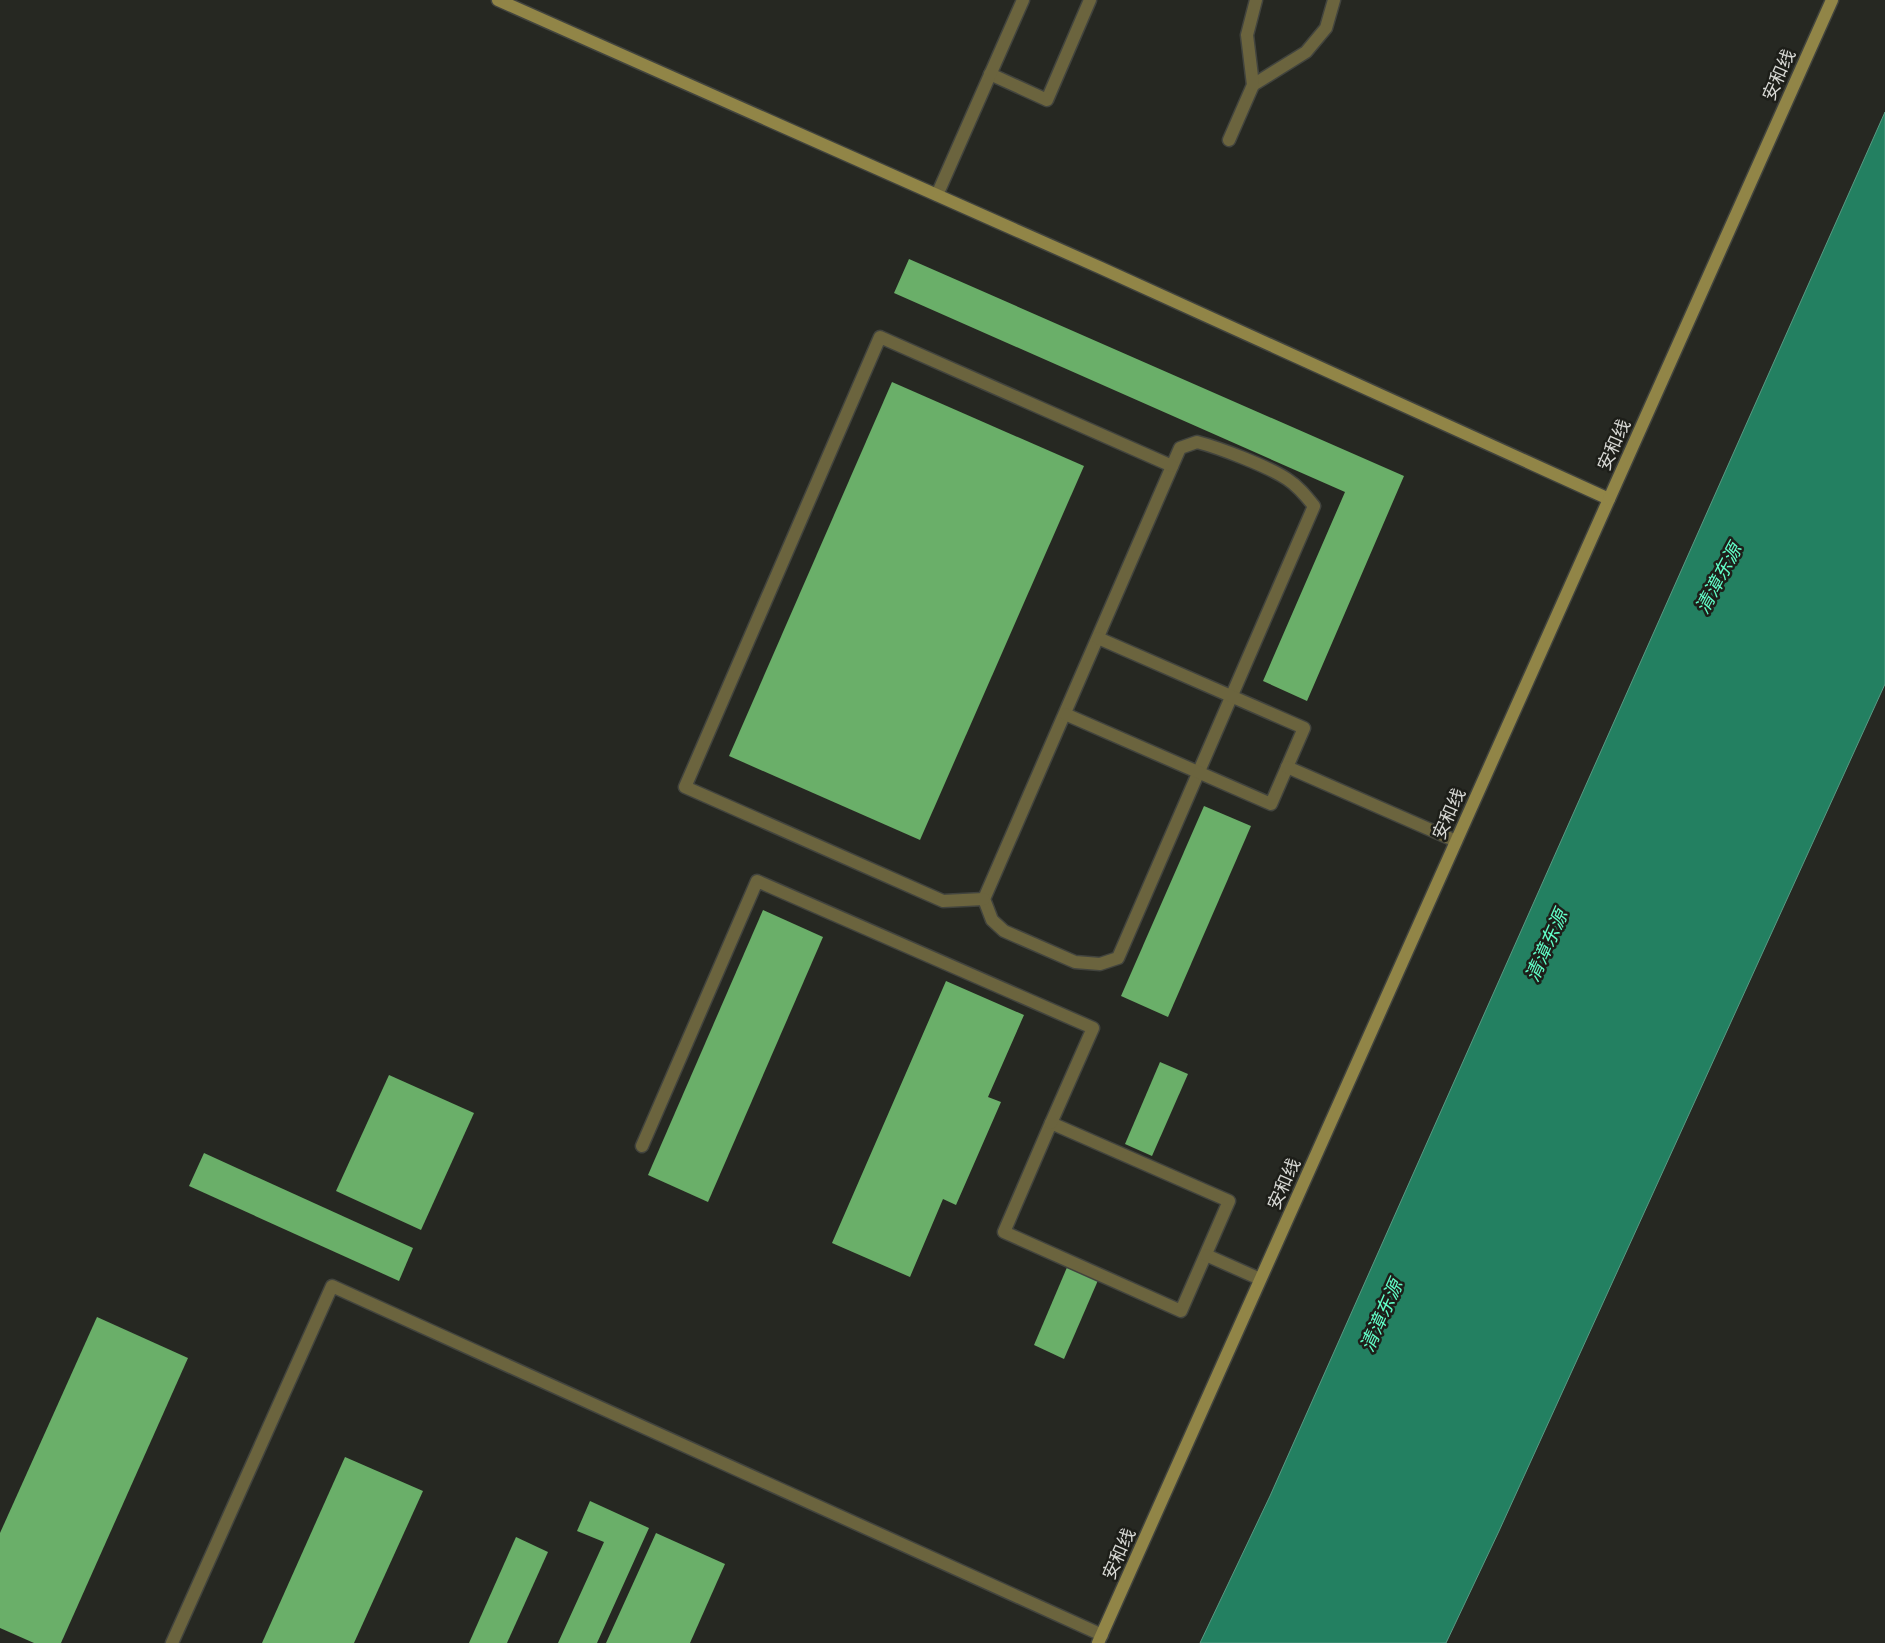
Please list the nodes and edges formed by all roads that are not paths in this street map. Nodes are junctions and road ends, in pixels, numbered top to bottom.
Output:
1 (498, 0) edge
2 (1022, 0) edge
3 (1090, 0) edge
4 (1256, 0) edge
5 (1334, 0) edge
6 (1832, 0) edge
7 (990, 74) junction
8 (1253, 85) junction
9 (1229, 140) dead end
10 (937, 195) junction
11 (1172, 466) junction
12 (1609, 499) junction
13 (1098, 638) junction
14 (1231, 697) junction
15 (1065, 714) junction
16 (1287, 767) junction
17 (1198, 772) junction
18 (1456, 842) junction
19 (984, 899) junction
20 (1051, 1123) junction
21 (642, 1146) dead end
22 (1206, 1255) junction
23 (1260, 1279) junction
24 (1100, 1639) edge
25 (172, 1643) edge

1 - 10 main road
2 - 7 lane
3 - 7 lane
4 - 8 lane
5 - 8 lane
6 - 12 main road, 安和线
7 - 10 lane
8 - 9 lane
10 - 12 main road
11 - 13 lane
11 - 14 lane
11 - 19 lane
12 - 18 main road, 安和线
13 - 14 lane
13 - 15 lane
14 - 16 lane
14 - 17 lane
15 - 17 lane
15 - 19 lane
16 - 17 lane
16 - 18 lane
17 - 19 lane
18 - 23 main road, 安和线
20 - 21 lane
20 - 22 lane
20 - 22 lane
22 - 23 lane
23 - 24 main road, 安和线
24 - 25 lane

